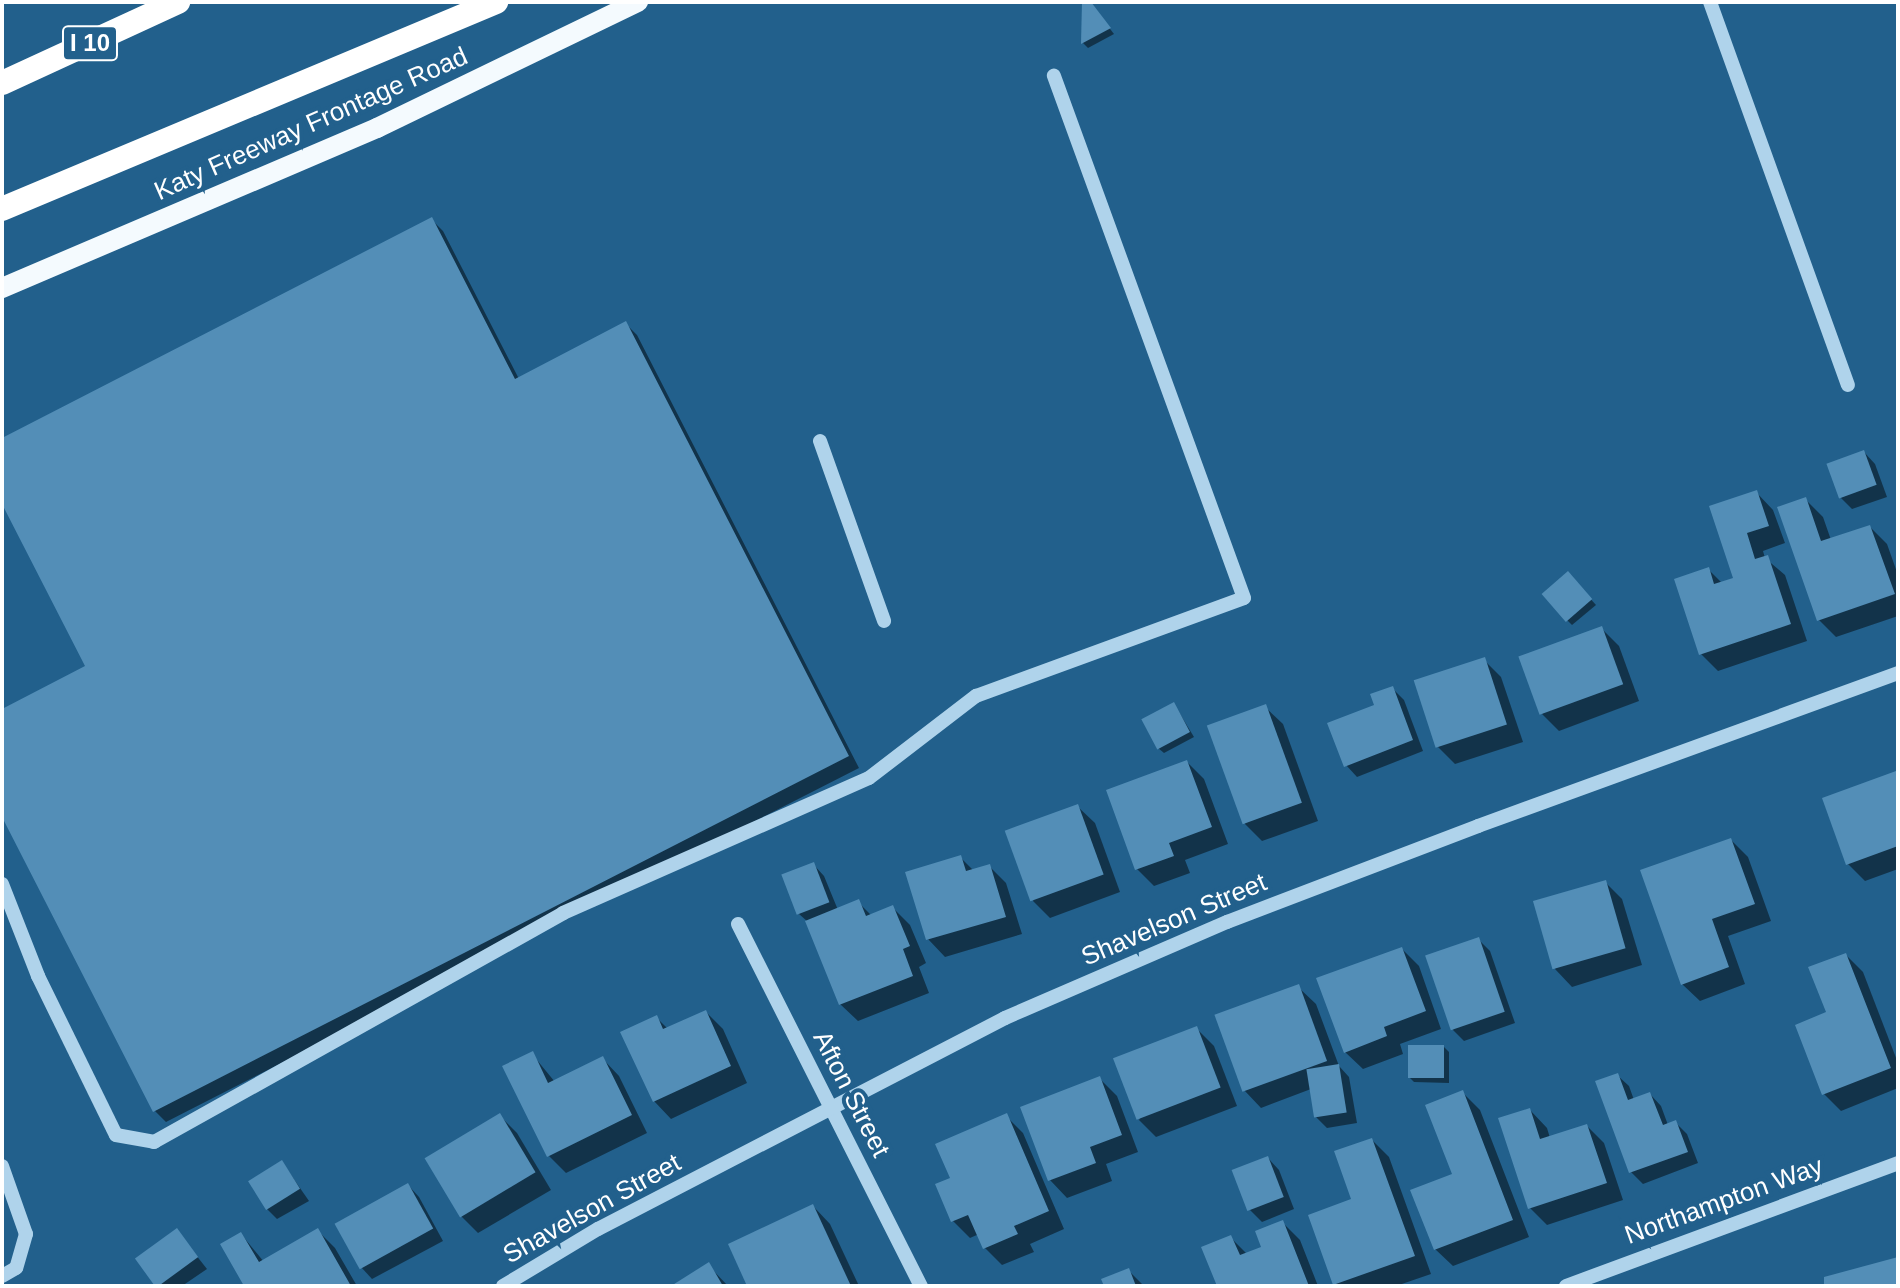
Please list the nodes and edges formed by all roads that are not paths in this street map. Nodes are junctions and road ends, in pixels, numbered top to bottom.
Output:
1 (178, 2) edge
2 (496, 2) edge
3 (638, 2) edge
4 (1710, 2) edge
5 (1054, 76) dead end
6 (2, 83) edge
7 (2, 209) edge
8 (2, 288) edge
9 (1848, 385) dead end
10 (820, 441) dead end
11 (884, 621) dead end
12 (1898, 673) edge
13 (2, 884) edge
14 (738, 924) dead end
15 (831, 1108) junction
16 (1898, 1163) edge
17 (2, 1166) edge
18 (2, 1276) edge
19 (503, 1286) edge
20 (921, 1286) edge
21 (1566, 1286) edge

1 - 6 highway, I 10
2 - 7 highway
3 - 8 main road, Katy Freeway Frontage Road
4 - 9 street
5 - 13 street
10 - 11 street
12 - 15 street, Shavelson Street
14 - 15 street, Afton Street
15 - 19 street, Shavelson Street
15 - 20 street, Afton Street
16 - 21 street, Northampton Way
17 - 18 street

